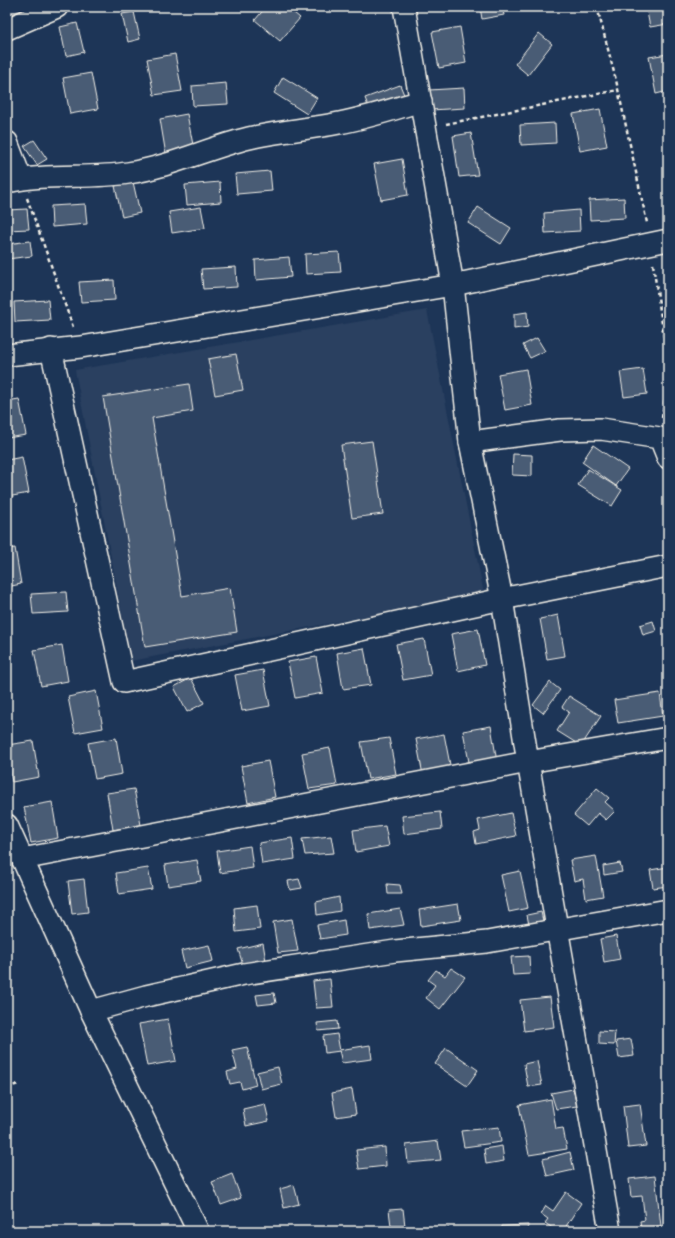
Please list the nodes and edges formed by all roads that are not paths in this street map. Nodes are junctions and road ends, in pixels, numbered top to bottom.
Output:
1 (57, 7) edge
2 (404, 7) edge
3 (7, 29) edge
4 (421, 101) junction
5 (7, 142) edge
6 (14, 180) edge
7 (659, 241) edge
8 (452, 285) junction
9 (51, 349) junction
10 (7, 355) edge
11 (470, 442) junction
12 (668, 458) edge
13 (668, 566) edge
14 (502, 599) junction
15 (668, 738) edge
16 (528, 762) junction
17 (7, 825) edge
18 (22, 859) junction
19 (668, 910) edge
20 (557, 930) junction
21 (91, 1011) junction
22 (198, 1231) edge
23 (610, 1231) edge

1 - 3 street
2 - 4 street
4 - 6 street
4 - 8 street
5 - 6 street
7 - 8 street
8 - 9 street
8 - 11 street
9 - 10 street
9 - 14 street
11 - 12 street
11 - 14 street
13 - 14 street
14 - 16 street
15 - 16 street
16 - 18 street
16 - 20 street
17 - 18 street
18 - 21 street
19 - 20 street
20 - 21 street
20 - 23 street
21 - 22 street

